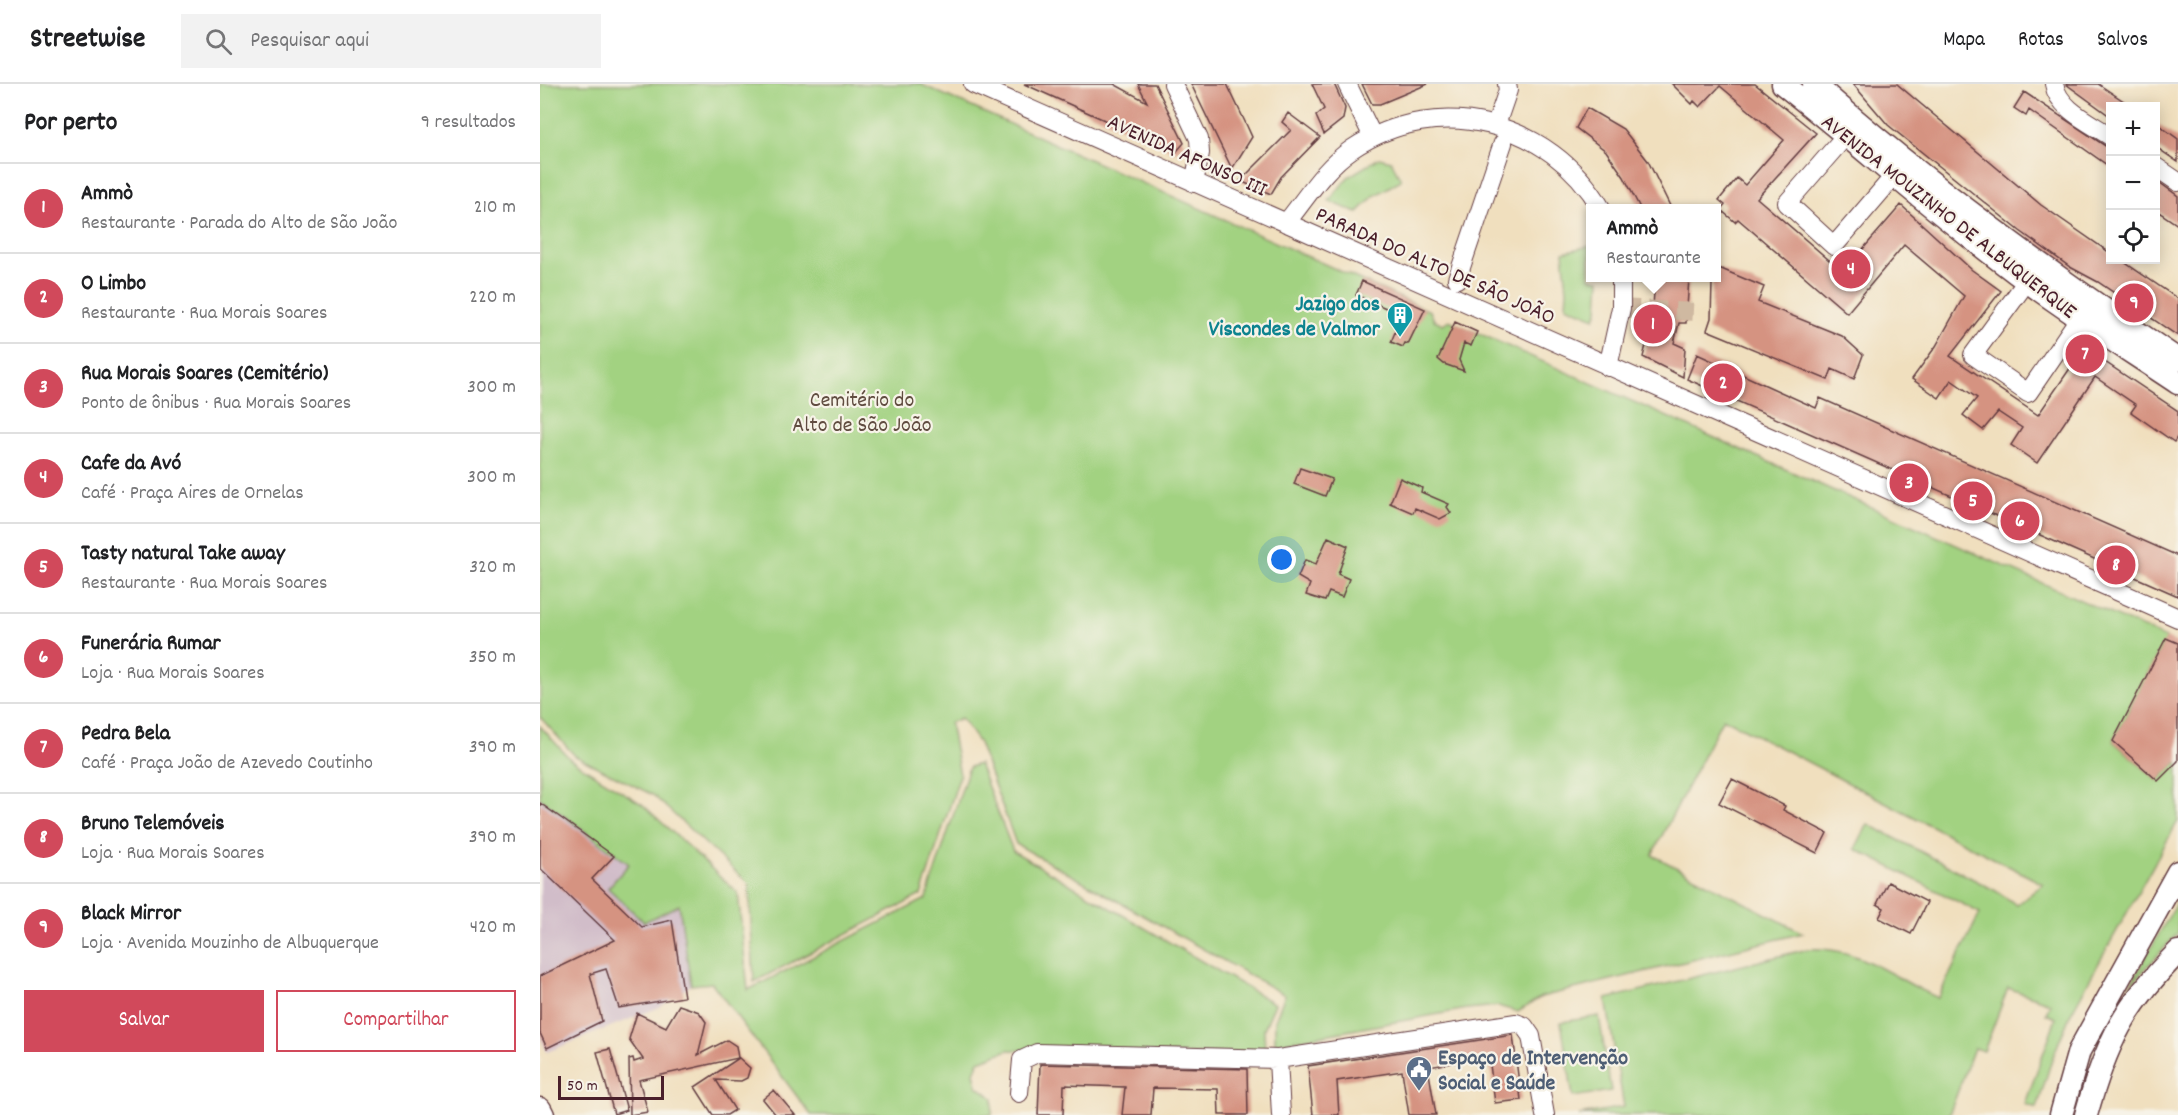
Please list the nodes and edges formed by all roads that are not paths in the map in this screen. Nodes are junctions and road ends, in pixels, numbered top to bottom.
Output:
1 (1173, 84) edge
2 (1347, 84) edge
3 (1507, 84) edge
4 (1783, 84) edge
5 (1814, 84) edge
6 (2054, 84) edge
7 (978, 85) edge
8 (1496, 125) junction
9 (1852, 129) junction
10 (2106, 133) edge
11 (1373, 137) junction
12 (1503, 142) dead end
13 (2160, 169) edge
14 (1900, 170) junction
15 (2178, 182) edge
16 (1194, 183) junction
17 (1598, 204) edge
18 (1286, 223) junction
19 (2033, 272) junction
20 (1457, 279) dead end
21 (1621, 282) edge
22 (2086, 309) junction
23 (2178, 360) edge
24 (1608, 367) junction
25 (2178, 383) edge
26 (2178, 618) edge
27 (2178, 872) edge
28 (2178, 952) edge
29 (1278, 1059) junction
30 (1019, 1093) dead end
31 (540, 1109) edge
32 (543, 1115) edge
33 (1281, 1115) edge
34 (1545, 1115) edge
35 (2061, 1115) edge
36 (2086, 1115) edge

1 - 16 street
2 - 11 street
3 - 8 street
4 - 9 main road, AVENIDA MOUZINHO DE ALBUQUERQUE
5 - 9 main road, AVENIDA MOUZINHO DE ALBUQUERQUE
6 - 10 street
7 - 16 street, AVENIDA AFONSO III
8 - 11 street, PARADA DO ALTO DE SÃO JOÃO
8 - 17 street, PARADA DO ALTO DE SÃO JOÃO
9 - 14 main road, AVENIDA MOUZINHO DE ALBUQUERQUE
9 - 14 street
11 - 18 street, PARADA DO ALTO DE SÃO JOÃO
12 - 20 street, PARADA DO ALTO DE SÃO JOÃO
13 - 15 street
14 - 19 main road, AVENIDA MOUZINHO DE ALBUQUERQUE
16 - 18 street, AVENIDA AFONSO III
18 - 24 street, PARADA DO ALTO DE SÃO JOÃO
19 - 22 main road, AVENIDA MOUZINHO DE ALBUQUERQUE
19 - 22 street
21 - 24 street
22 - 23 main road, AVENIDA MOUZINHO DE ALBUQUERQUE
22 - 25 main road, AVENIDA MOUZINHO DE ALBUQUERQUE
24 - 26 street, PARADA DO ALTO DE SÃO JOÃO
27 - 35 main road
28 - 36 main road
29 - 30 street
29 - 33 street
29 - 34 street
31 - 32 main road

